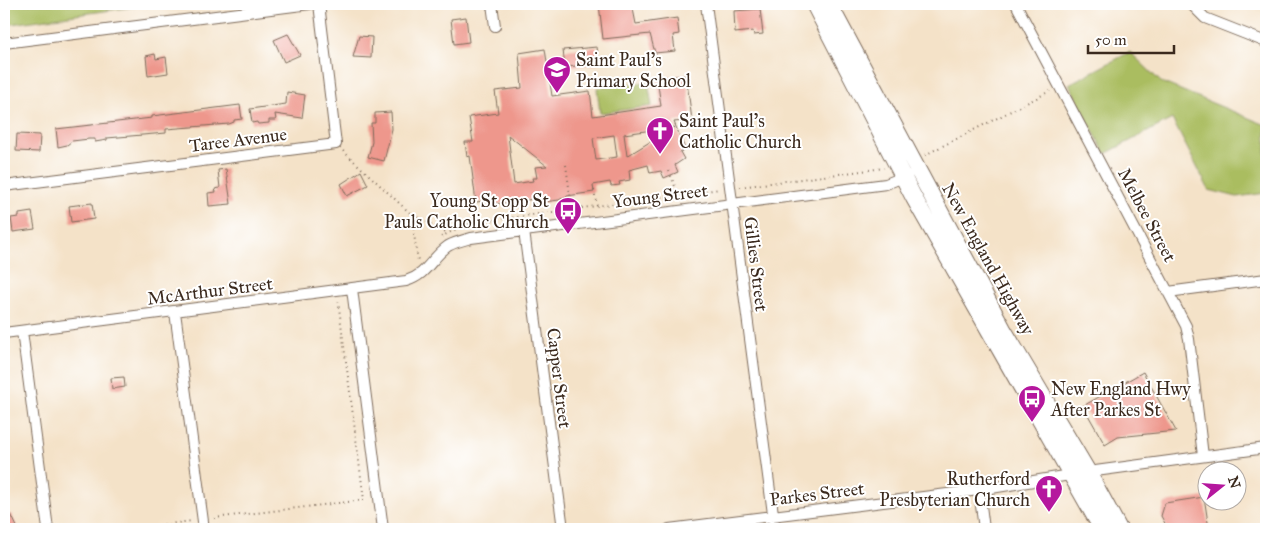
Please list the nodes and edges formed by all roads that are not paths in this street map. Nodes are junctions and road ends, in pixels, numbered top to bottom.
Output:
1 (310, 4) edge
2 (319, 4) edge
3 (492, 4) edge
4 (706, 4) edge
5 (814, 4) edge
6 (829, 4) edge
7 (1191, 4) edge
8 (1021, 5) edge
9 (495, 26) dead end
10 (1266, 42) edge
11 (4, 43) edge
12 (915, 168) junction
13 (4, 186) edge
14 (732, 203) junction
15 (524, 231) junction
16 (419, 277) joint
17 (1266, 279) edge
18 (352, 289) junction
19 (1168, 292) junction
20 (175, 312) junction
21 (22, 331) junction
22 (4, 333) edge
23 (1265, 448) edge
24 (1203, 456) junction
25 (1266, 468) edge
26 (1088, 472) junction
27 (1071, 474) junction
28 (978, 490) junction
29 (773, 516) junction
30 (203, 524) edge
31 (48, 529) edge
32 (383, 529) edge
33 (563, 529) edge
34 (669, 529) edge
35 (775, 529) edge
36 (984, 529) edge
37 (1102, 529) edge
38 (1119, 529) edge

1 - 11 street
2 - 13 street, Taree Avenue
3 - 9 street
4 - 14 street, Gillies Street
5 - 12 highway, New England Highway
6 - 12 highway, New England Highway
7 - 10 street
8 - 19 street, Melbee Street
12 - 14 street, Young Street
12 - 26 highway, New England Highway
12 - 27 highway, New England Highway
14 - 15 street, Young Street
14 - 29 street, Gillies Street
15 - 16 street, Young Street
15 - 33 street, Capper Street
16 - 18 street, McArthur Street
17 - 19 street
18 - 20 street, McArthur Street
18 - 32 street
19 - 24 street, Melbee Street
20 - 21 street, McArthur Street
20 - 30 street
21 - 22 street, McArthur Street
21 - 31 street
23 - 24 street, Parkes Street
23 - 25 lane
24 - 26 street, Parkes Street
26 - 27 street, Parkes Street
26 - 38 highway, New England Highway
27 - 28 street, Parkes Street
27 - 37 highway, New England Highway
28 - 29 street, Parkes Street
28 - 36 street
29 - 34 street, Parkes Street
29 - 35 street, Gillies Street

